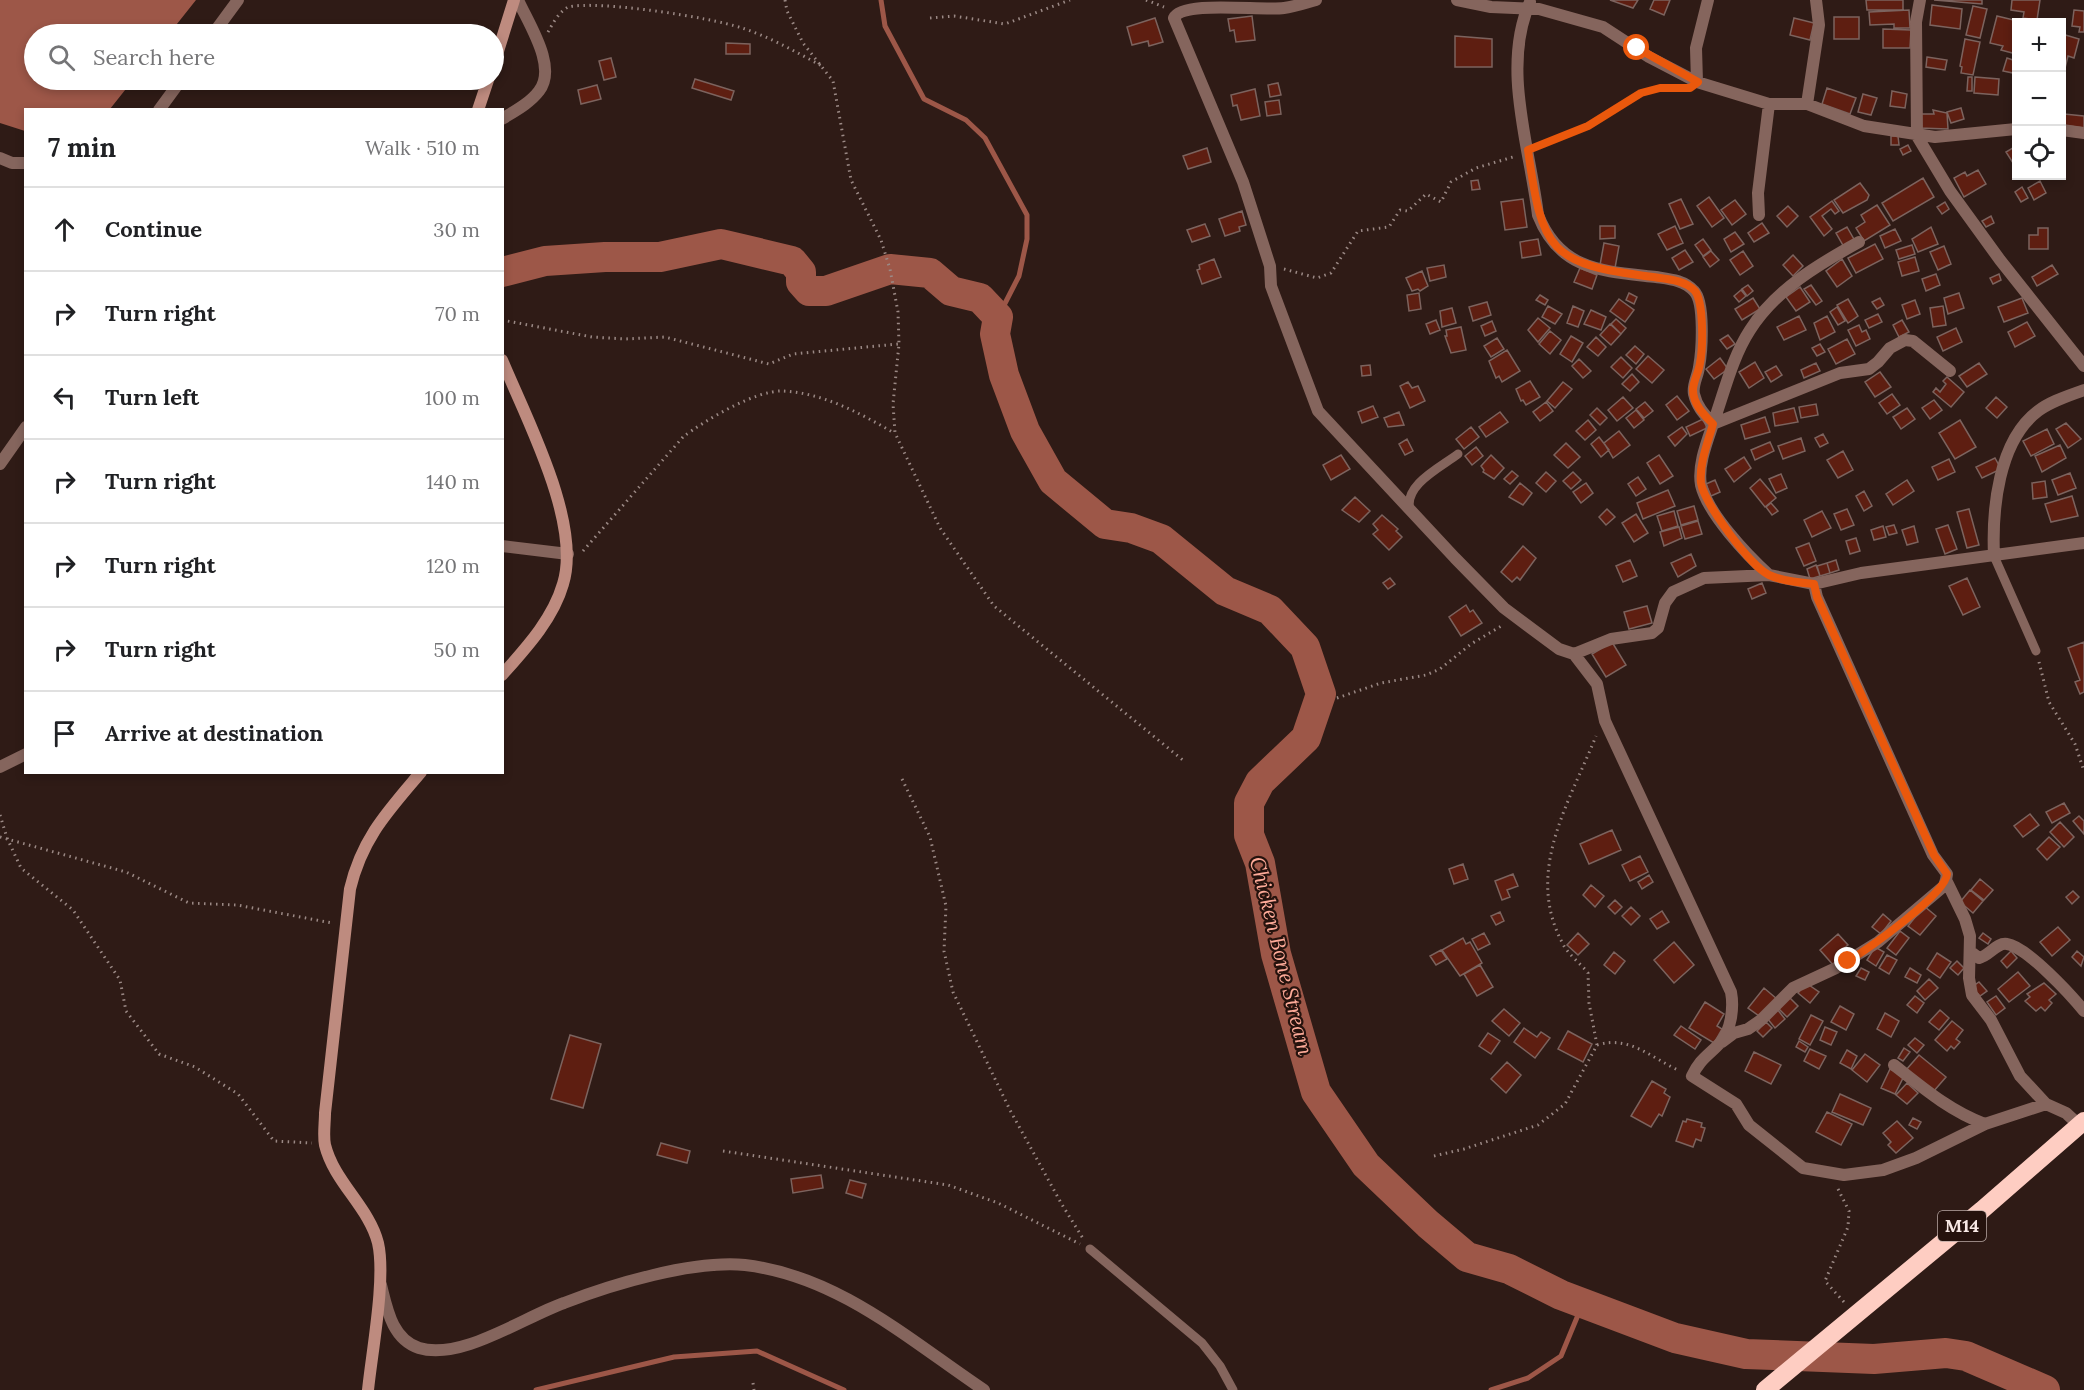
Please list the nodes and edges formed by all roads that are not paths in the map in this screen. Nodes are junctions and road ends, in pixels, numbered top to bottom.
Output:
1 (238, 0) edge
2 (516, 0) edge
3 (1316, 0) edge
4 (1457, 0) edge
5 (1708, 0) edge
6 (1816, 0) edge
7 (1920, 0) edge
8 (1529, 4) edge
9 (220, 24) edge
10 (504, 35) edge
11 (1698, 82) junction
12 (174, 90) edge
13 (485, 90) edge
14 (1769, 104) junction
15 (1807, 104) junction
16 (160, 108) edge
17 (479, 108) edge
18 (504, 118) edge
19 (2012, 129) edge
20 (2066, 131) edge
21 (2084, 134) edge
22 (1917, 136) junction
23 (0, 158) edge
24 (24, 163) edge
25 (1759, 215) dead end
26 (1859, 242) dead end
27 (504, 365) edge
28 (2084, 366) edge
29 (1950, 371) dead end
30 (2084, 390) edge
31 (1713, 424) junction
32 (24, 430) edge
33 (1458, 454) dead end
34 (0, 464) edge
35 (1410, 510) junction
36 (2084, 543) edge
37 (504, 546) edge
38 (568, 554) junction
39 (1994, 556) junction
40 (1768, 575) junction
41 (1814, 584) junction
42 (2036, 651) road end
43 (1574, 654) junction
44 (504, 672) edge
45 (24, 755) edge
46 (0, 767) edge
47 (419, 774) edge
48 (1946, 880) junction
49 (1971, 952) junction
50 (2084, 1011) edge
51 (1721, 1042) junction
52 (1894, 1065) dead end
53 (2046, 1104) junction
54 (2082, 1123) edge
55 (1985, 1124) junction
56 (1090, 1249) road end
57 (380, 1278) junction
58 (1772, 1385) edge
59 (368, 1390) edge
60 (984, 1390) edge
61 (1233, 1390) edge

1 - 9 street
2 - 10 street
2 - 18 street
3 - 35 street
4 - 8 street
5 - 11 street
6 - 15 street
7 - 22 street
8 - 11 street
8 - 31 street
11 - 14 street
12 - 16 street
13 - 17 street
14 - 15 street
14 - 25 street
15 - 22 street
19 - 22 street
20 - 21 street
22 - 28 street
23 - 24 street
26 - 31 street
27 - 38 street
29 - 31 street
30 - 39 street
31 - 40 street
32 - 34 street
33 - 35 lane
35 - 43 street
36 - 39 street
37 - 38 street
38 - 44 street
39 - 41 street
39 - 42 lane
40 - 41 street
40 - 43 street
41 - 48 street
43 - 51 street
45 - 46 street
47 - 57 street
48 - 49 street
48 - 51 street
49 - 50 street
49 - 53 street
51 - 55 street
52 - 55 street
53 - 54 street
53 - 55 street
54 - 58 highway, M14
56 - 61 lane
57 - 59 street
57 - 60 street

